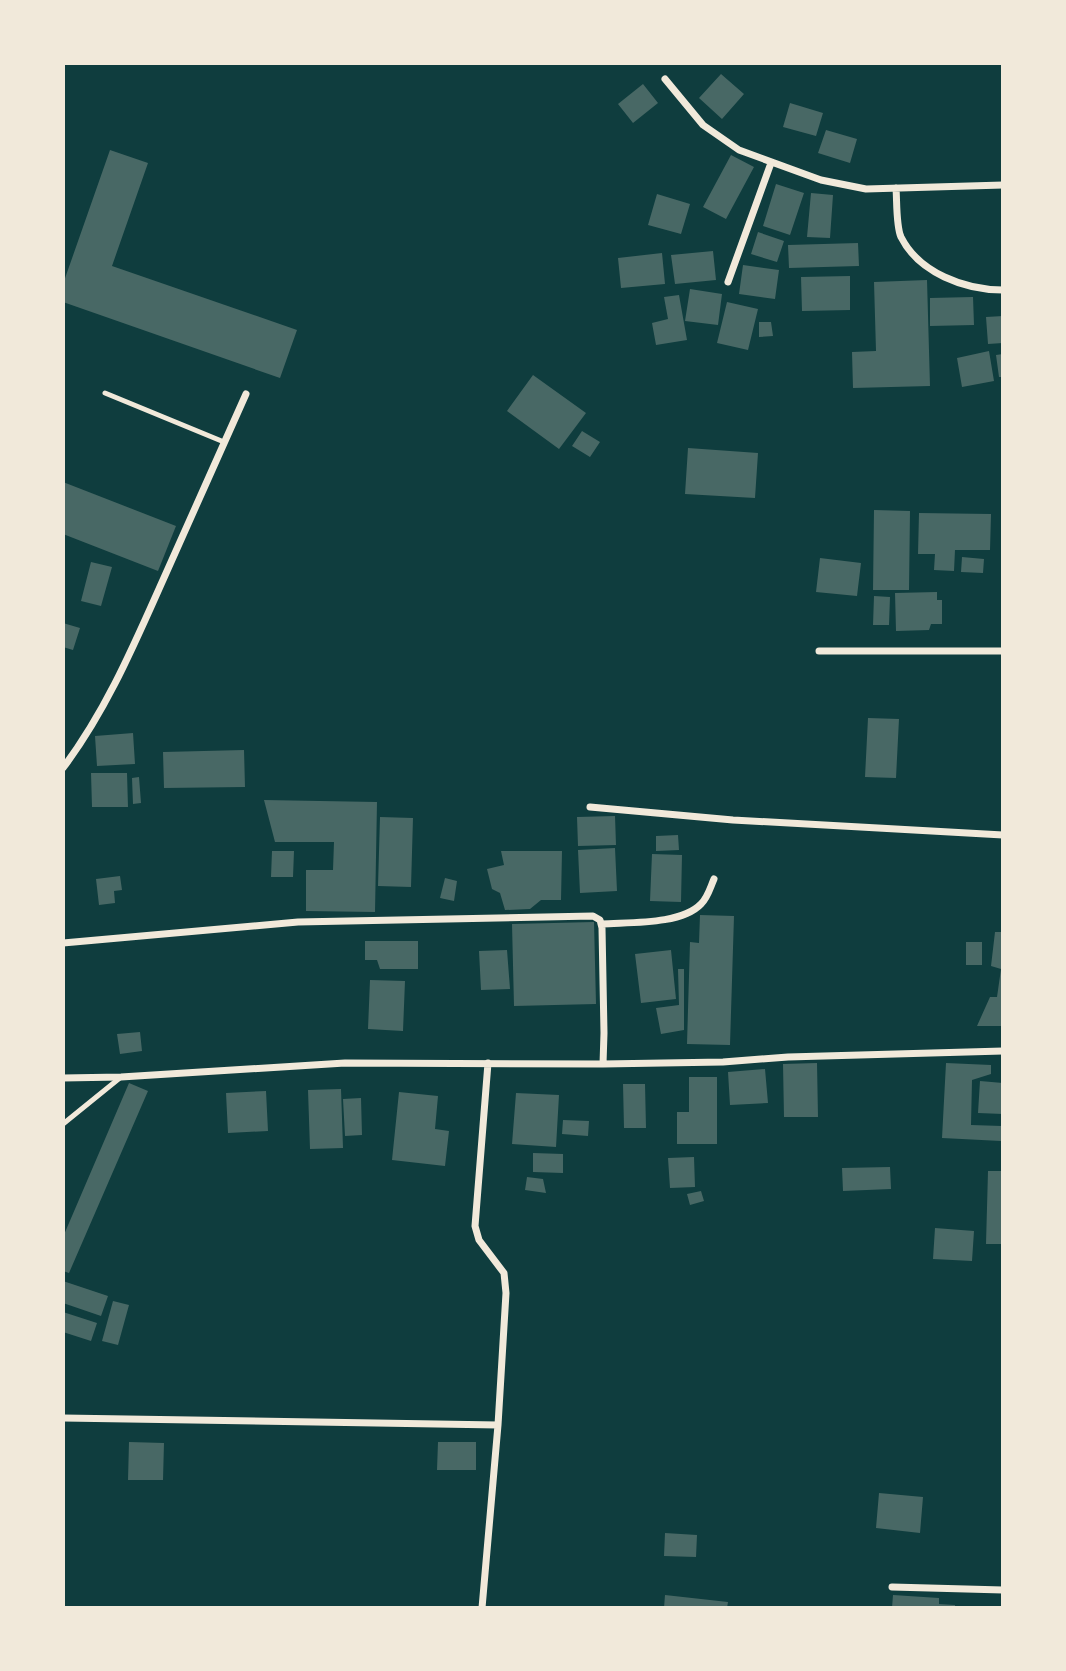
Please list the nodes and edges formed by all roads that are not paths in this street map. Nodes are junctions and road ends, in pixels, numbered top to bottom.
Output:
1 (665, 79) dead end
2 (771, 163) junction
3 (1003, 185) edge
4 (896, 188) junction
5 (728, 282) dead end
6 (1003, 290) edge
7 (105, 393) dead end
8 (246, 394) dead end
9 (224, 442) junction
10 (819, 651) dead end
11 (1003, 651) edge
12 (63, 768) edge
13 (590, 807) dead end
14 (1003, 835) edge
15 (713, 880) dead end
16 (601, 924) junction
17 (63, 943) edge
18 (1003, 1051) edge
19 (488, 1063) junction
20 (603, 1064) junction
21 (121, 1077) junction
22 (63, 1078) edge
23 (63, 1124) edge
24 (63, 1418) edge
25 (498, 1425) junction
26 (892, 1587) dead end
27 (1003, 1590) edge
28 (482, 1608) edge

1 - 2 street
2 - 4 street
2 - 5 street
3 - 4 street
4 - 6 street
7 - 9 lane
8 - 9 street
9 - 12 street
10 - 11 street
13 - 14 street
15 - 16 street
16 - 17 street
16 - 20 street
18 - 20 street
19 - 20 street
19 - 21 street
19 - 25 street
21 - 22 street
21 - 23 lane
24 - 25 street
25 - 28 street
26 - 27 street

